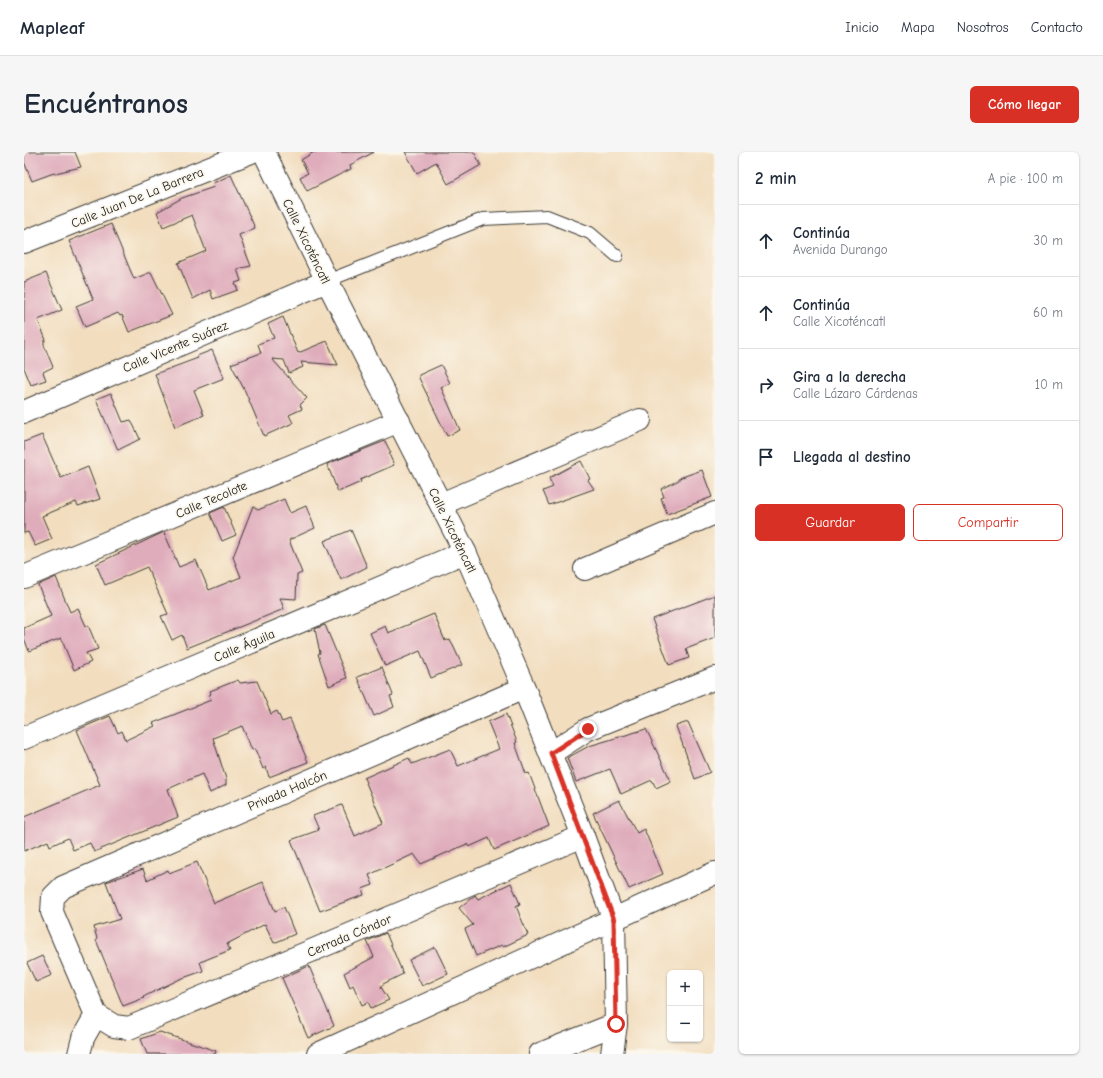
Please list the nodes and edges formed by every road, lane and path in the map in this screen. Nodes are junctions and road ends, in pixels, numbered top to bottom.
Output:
1 (251, 152) edge
2 (264, 152) edge
3 (24, 242) edge
4 (617, 256) dead end
5 (327, 281) junction
6 (24, 412) edge
7 (640, 420) dead end
8 (398, 421) junction
9 (441, 504) junction
10 (715, 513) edge
11 (465, 552) junction
12 (584, 569) dead end
13 (24, 577) edge
14 (715, 678) edge
15 (524, 688) junction
16 (24, 738) edge
17 (551, 753) junction
18 (583, 836) junction
19 (715, 873) edge
20 (614, 920) junction
21 (105, 1021) junction
22 (616, 1024) junction
23 (79, 1054) edge
24 (318, 1054) edge
25 (540, 1054) edge
26 (612, 1054) edge

1 - 3 street, Calle Juan De La Barrera
2 - 5 street, Calle Xicoténcatl
4 - 5 lane
5 - 6 street, Calle Vicente Suárez
5 - 8 street, Calle Xicoténcatl
7 - 9 street
8 - 9 street, Calle Xicoténcatl
8 - 13 street, Calle Tecolote
9 - 11 street, Calle Xicoténcatl
10 - 12 street
11 - 15 street, Calle Xicoténcatl
11 - 16 street, Calle Águila
14 - 17 street
15 - 17 street, Calle Xicoténcatl
15 - 21 street, Privada Halcón
17 - 18 street, Calle Xicoténcatl
18 - 20 street, Calle Xicoténcatl
18 - 21 street, Cerrada Cóndor
19 - 20 street
20 - 22 street, Calle Xicoténcatl
20 - 24 street
21 - 23 street
22 - 25 street
22 - 26 street, Calle Xicoténcatl

